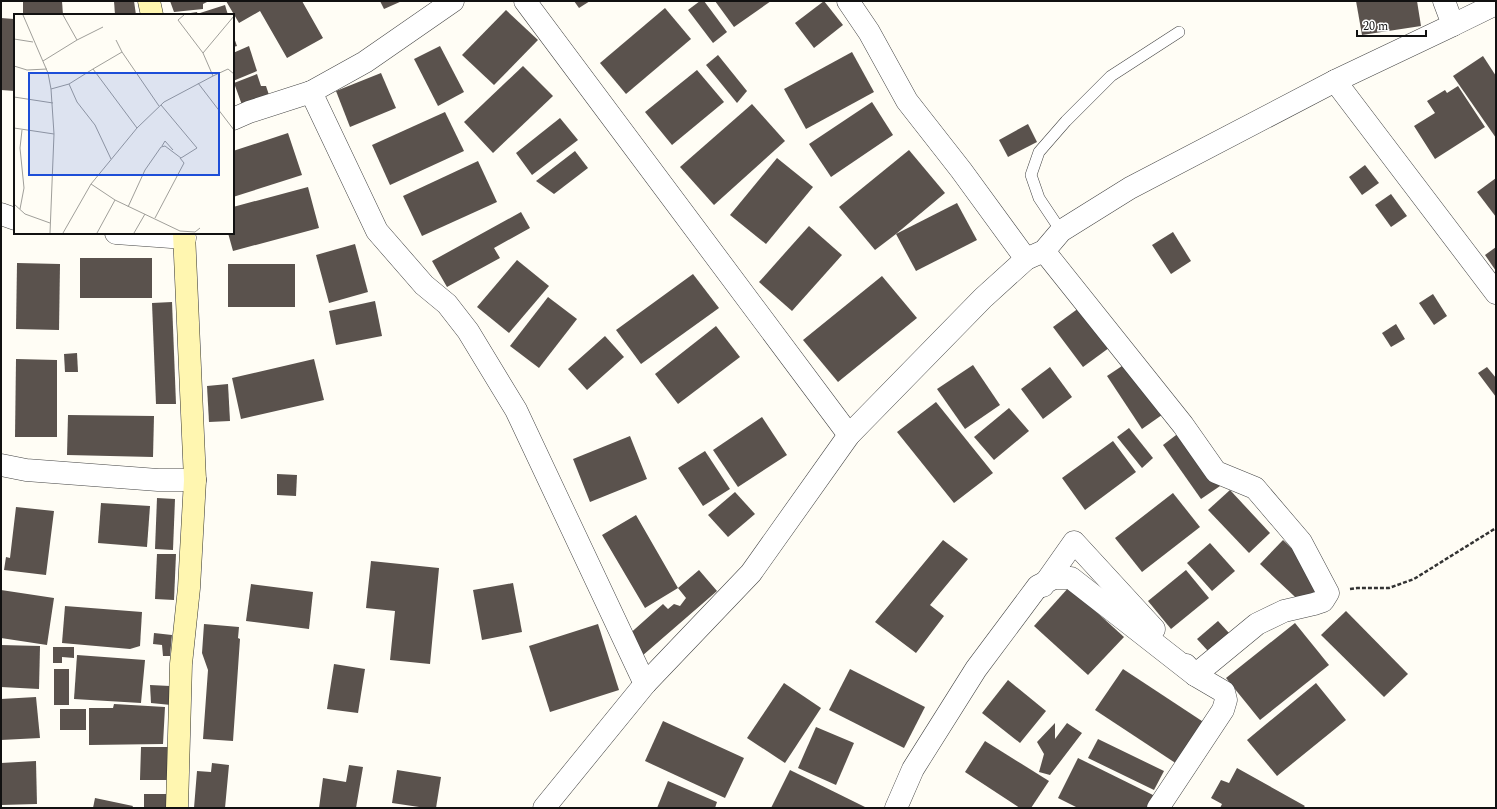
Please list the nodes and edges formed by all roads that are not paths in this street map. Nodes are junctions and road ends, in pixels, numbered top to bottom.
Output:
1 (149, 1) edge
2 (453, 1) edge
3 (525, 1) edge
4 (848, 1) edge
5 (1444, 1) edge
6 (1496, 4) edge
7 (152, 14) edge
8 (1453, 25) junction
9 (1179, 32) dead end
10 (1335, 81) junction
11 (311, 92) junction
12 (234, 119) edge
13 (1, 214) edge
14 (14, 219) edge
15 (1061, 231) junction
16 (139, 234) edge
17 (184, 236) edge
18 (1035, 255) junction
19 (1496, 293) edge
20 (849, 435) junction
21 (1, 465) edge
22 (195, 480) junction
23 (1195, 675) junction
24 (645, 684) junction
25 (177, 808) edge
26 (544, 808) edge
27 (896, 808) edge
28 (905, 808) edge
29 (1158, 808) edge

1 - 7 street
2 - 11 street
3 - 20 street
4 - 18 street
5 - 8 street
6 - 8 street
8 - 10 street
9 - 15 lane
10 - 15 street
10 - 19 street
11 - 12 street
11 - 24 street
13 - 14 street
15 - 18 street
16 - 17 street
17 - 22 street
18 - 20 street
18 - 23 street
20 - 24 street
21 - 22 street
22 - 25 street
23 - 27 street
23 - 28 street
23 - 29 street
24 - 26 street

